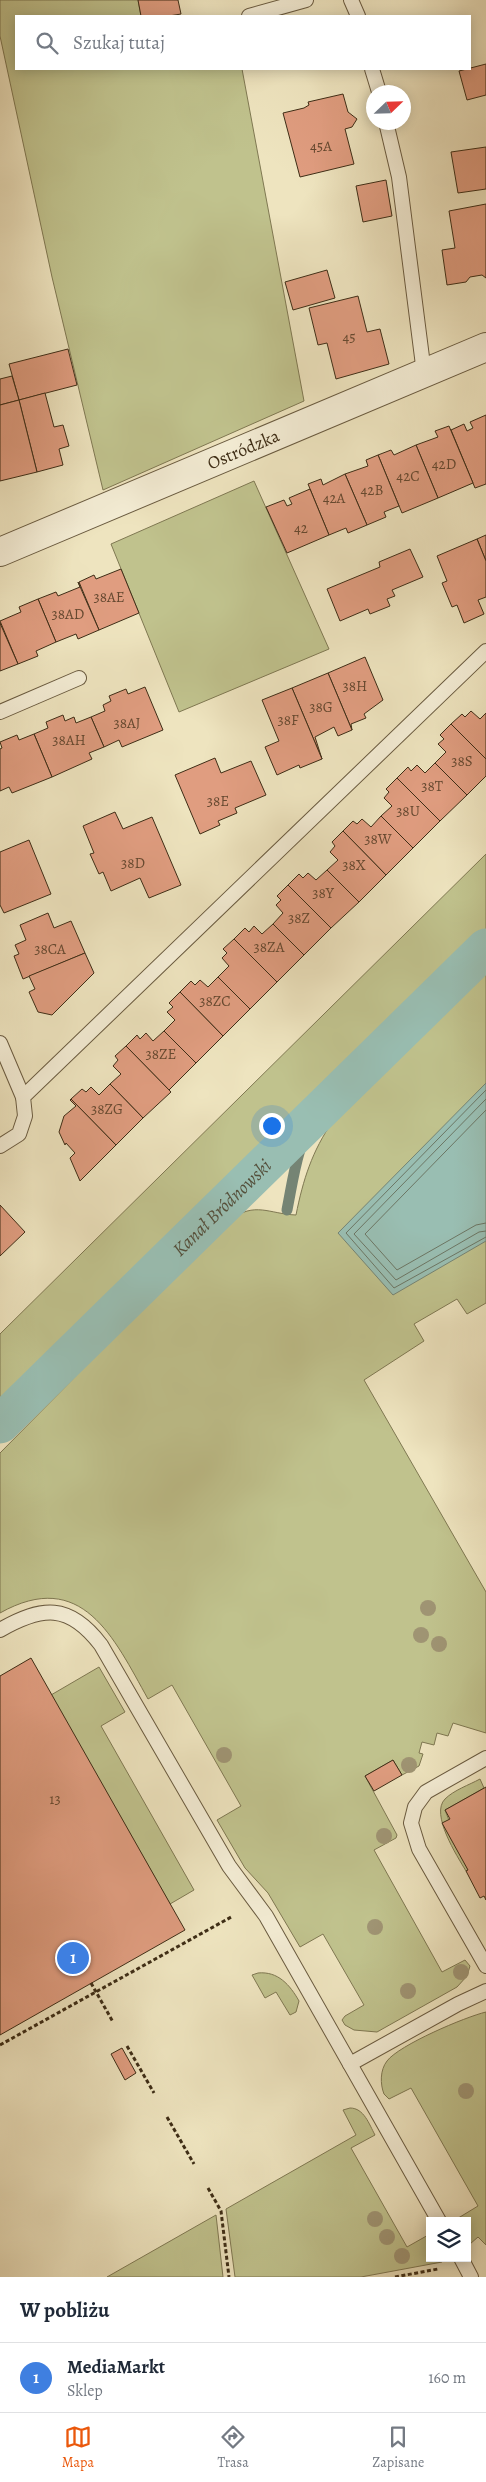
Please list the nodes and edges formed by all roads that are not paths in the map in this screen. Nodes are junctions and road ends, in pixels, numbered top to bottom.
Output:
1 (306, 0) edge
2 (351, 0) edge
3 (253, 15) edge
4 (358, 15) edge
5 (372, 70) edge
6 (377, 85) edge
7 (388, 130) edge
8 (486, 347) edge
9 (424, 373) junction
10 (0, 552) edge
11 (486, 652) edge
12 (79, 678) dead end
13 (0, 712) edge
14 (0, 1043) edge
15 (23, 1097) junction
16 (0, 1146) edge
17 (0, 1630) edge
18 (486, 1758) edge
19 (486, 1966) edge
20 (486, 1991) edge
21 (350, 2064) junction
22 (437, 2217) edge
23 (462, 2262) edge
24 (471, 2277) edge

1 - 3 lane
2 - 4 lane
5 - 6 lane
7 - 9 lane
8 - 9 street, Ostródzka
9 - 10 street, Ostródzka
11 - 15 lane
12 - 13 lane
14 - 15 lane
15 - 16 lane
17 - 21 lane
18 - 19 lane
20 - 21 lane
21 - 22 lane
23 - 24 lane

